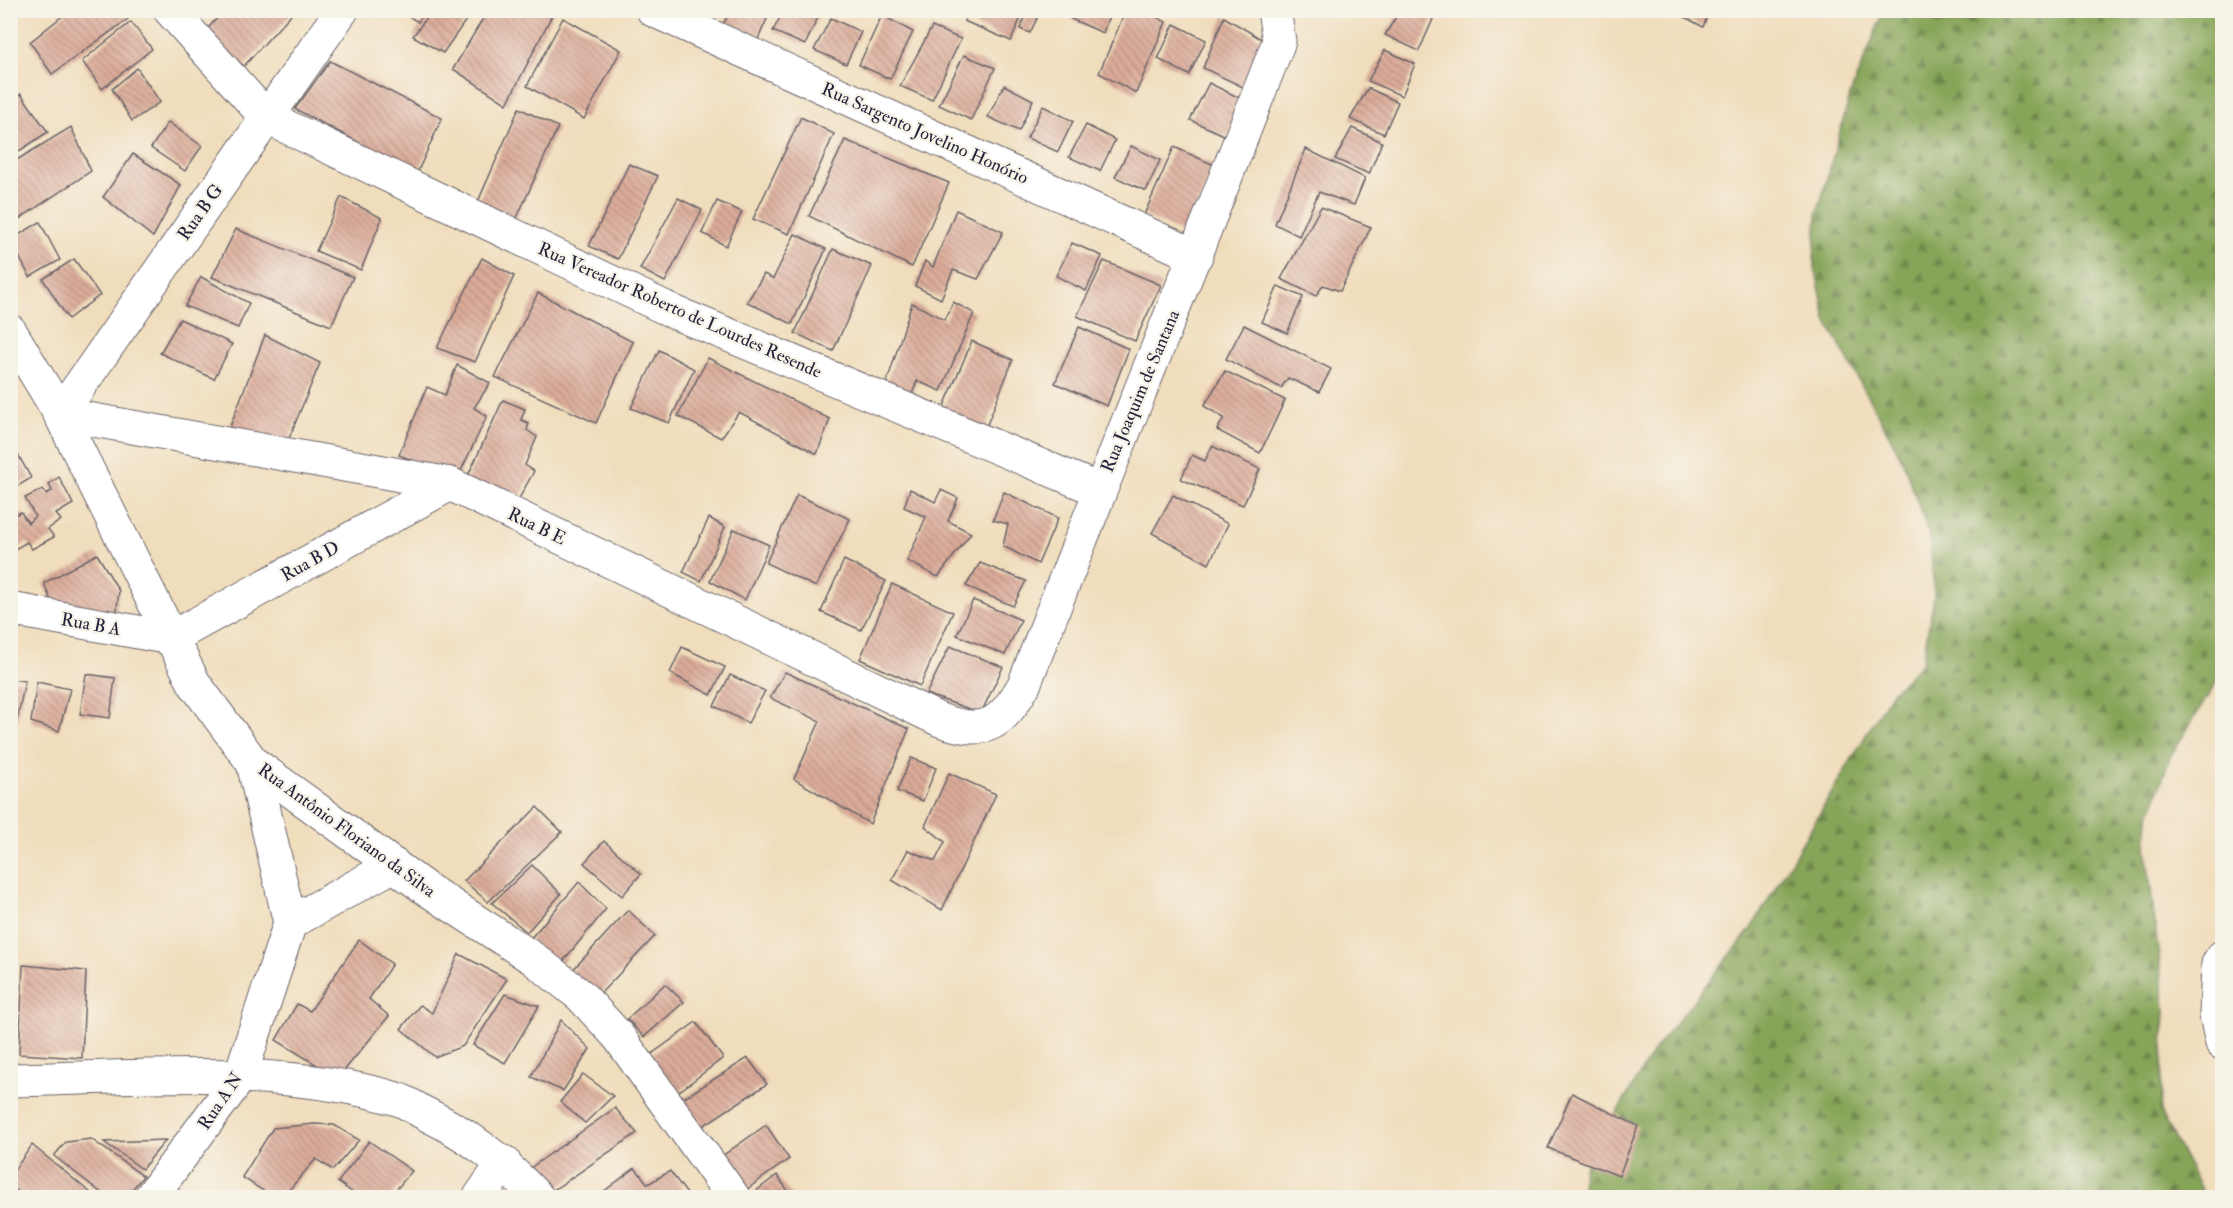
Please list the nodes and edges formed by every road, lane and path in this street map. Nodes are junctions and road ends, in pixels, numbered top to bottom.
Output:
1 (170, 10) edge
2 (342, 10) edge
3 (653, 10) edge
4 (1276, 26) edge
5 (266, 117) junction
6 (1196, 256) junction
7 (10, 331) edge
8 (60, 414) junction
9 (450, 484) junction
10 (1099, 490) junction
11 (10, 609) edge
12 (171, 638) junction
13 (984, 727) joint
14 (254, 763) junction
15 (393, 865) junction
16 (290, 923) junction
17 (2223, 957) edge
18 (2223, 1043) edge
19 (240, 1077) junction
20 (10, 1080) edge
21 (504, 1162) junction
22 (150, 1197) edge
23 (479, 1197) edge
24 (538, 1197) edge
25 (734, 1197) edge

1 - 5 street
2 - 5 street, Rua B G
3 - 6 street, Rua Sargento Jovelino Honório
4 - 6 street, Rua Joaquim de Santana
5 - 8 street, Rua B G
5 - 10 street, Rua Vereador Roberto de Lourdes Resende
6 - 10 street, Rua Joaquim de Santana
7 - 8 street, Rua Antônio Floriano da Silva
8 - 9 street, Rua B E
8 - 12 street, Rua Antônio Floriano da Silva
9 - 12 street, Rua B D
9 - 13 street, Rua B E
10 - 13 street, Rua Joaquim de Santana
11 - 12 street, Rua B A
12 - 14 street, Rua Antônio Floriano da Silva
14 - 15 street, Rua Antônio Floriano da Silva
14 - 16 street
15 - 16 street
15 - 25 street, Rua Antônio Floriano da Silva
16 - 19 street, Rua A N
17 - 18 street
19 - 20 street
19 - 21 street
19 - 22 street, Rua A N
21 - 23 street
21 - 24 street

